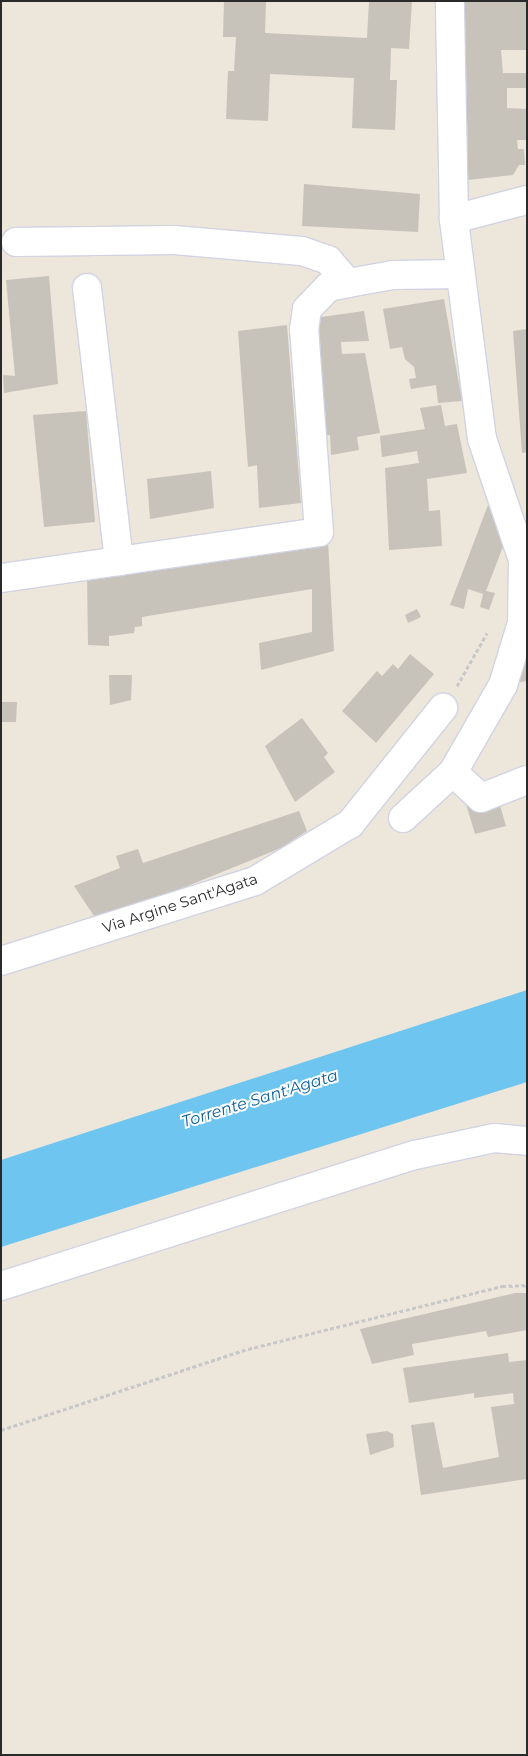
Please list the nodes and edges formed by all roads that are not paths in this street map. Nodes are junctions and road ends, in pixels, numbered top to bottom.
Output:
1 (450, 1) edge
2 (527, 200) edge
3 (454, 219) junction
4 (16, 242) dead end
5 (460, 274) junction
6 (348, 283) junction
7 (87, 288) dead end
8 (500, 496) junction
9 (527, 503) edge
10 (119, 561) junction
11 (1, 578) edge
12 (443, 708) road end
13 (453, 772) junction
14 (527, 780) edge
15 (403, 818) dead end
16 (1, 960) edge
17 (527, 1141) edge
18 (1, 1286) edge

1 - 3 street
2 - 3 street
3 - 5 street
4 - 6 street
5 - 6 street
5 - 8 street
6 - 10 street
7 - 10 street
8 - 9 street
8 - 13 street
10 - 11 street
12 - 16 street, Via Argine Sant'Agata
13 - 14 street
13 - 15 street
17 - 18 street

